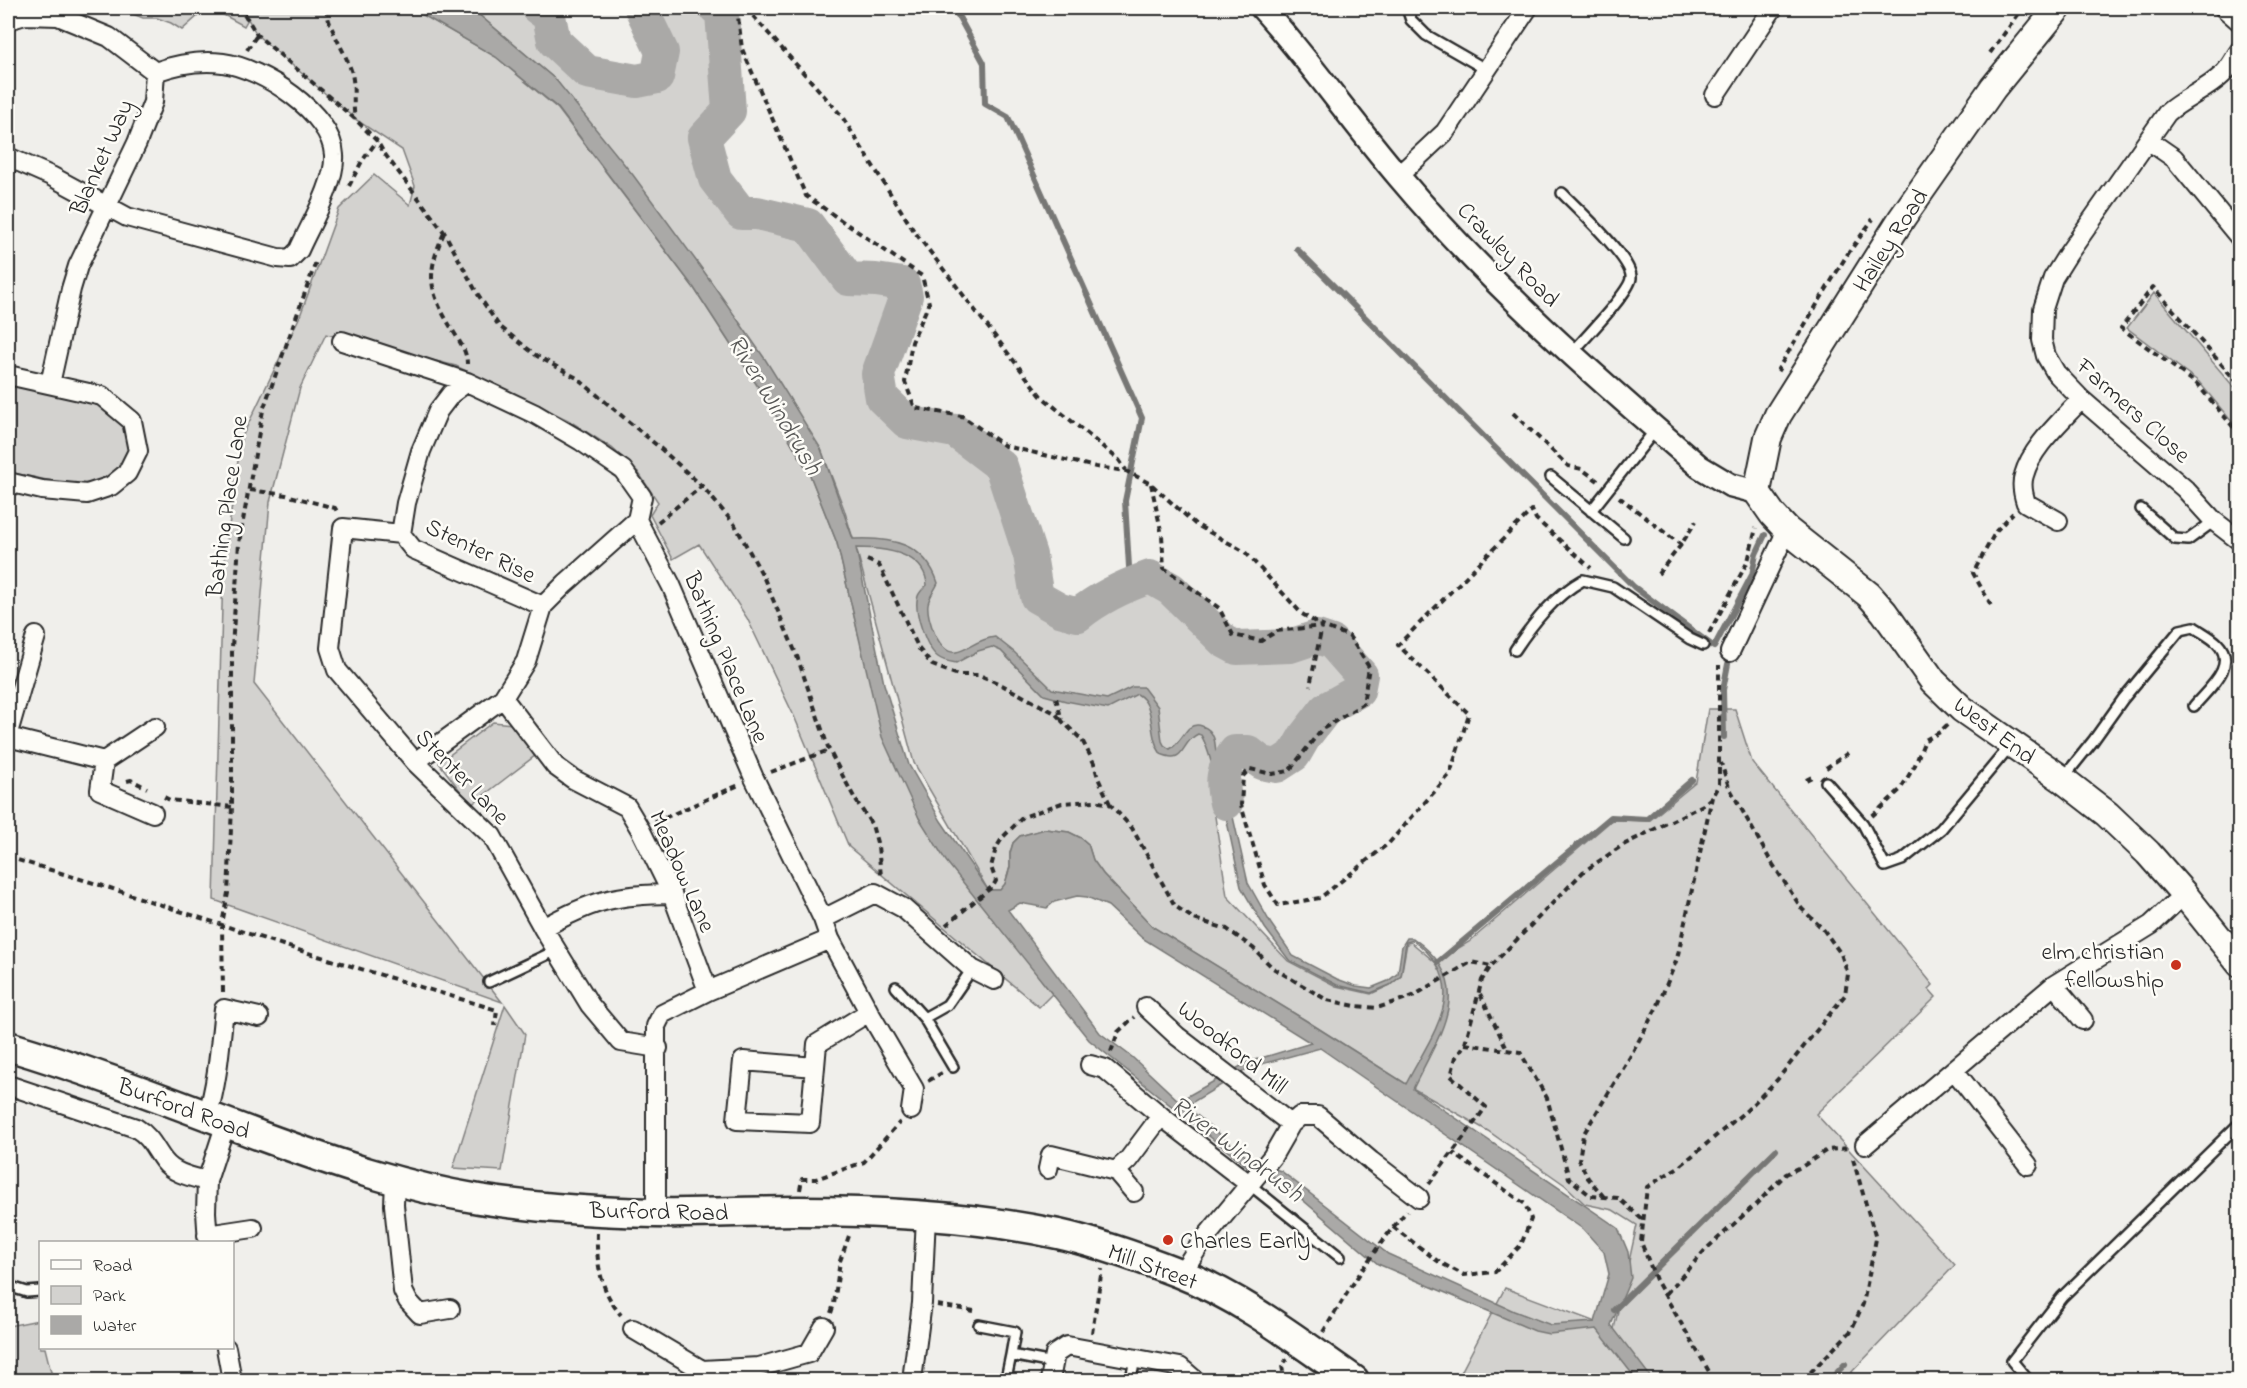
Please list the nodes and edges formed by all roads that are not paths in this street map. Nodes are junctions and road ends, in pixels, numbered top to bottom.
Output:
1 (1262, 8) edge
2 (1407, 8) edge
3 (1528, 8) edge
4 (2058, 8) edge
5 (2224, 8) edge
6 (1764, 10) edge
7 (8, 20) edge
8 (2240, 22) edge
9 (2240, 50) edge
10 (1487, 70) junction
11 (155, 72) junction
12 (1715, 95) dead end
13 (2148, 140) junction
14 (8, 157) edge
15 (1398, 176) junction
16 (1562, 193) dead end
17 (106, 205) junction
18 (2240, 238) edge
19 (342, 341) dead end
20 (1571, 354) junction
21 (8, 375) edge
22 (467, 382) junction
23 (50, 384) junction
24 (2081, 399) junction
25 (1656, 429) junction
26 (1551, 477) dead end
27 (8, 483) edge
28 (1757, 492) junction
29 (2141, 509) dead end
30 (1592, 512) junction
31 (2058, 521) dead end
32 (2214, 521) junction
33 (640, 527) junction
34 (1787, 530) junction
35 (401, 534) junction
36 (1624, 538) dead end
37 (2240, 541) edge
38 (543, 606) junction
39 (36, 636) dead end
40 (1703, 645) dead end
41 (1515, 650) dead end
42 (1724, 656) road end
43 (503, 698) junction
44 (2194, 706) dead end
45 (155, 727) dead end
46 (8, 735) edge
47 (2012, 744) junction
48 (104, 762) junction
49 (414, 762) junction
50 (2062, 779) junction
51 (1826, 782) road end
52 (153, 813) dead end
53 (672, 894) junction
54 (2184, 894) junction
55 (823, 919) junction
56 (543, 928) junction
57 (830, 939) junction
58 (557, 950) junction
59 (2240, 964) edge
60 (972, 969) junction
61 (994, 980) dead end
62 (489, 982) dead end
63 (2054, 985) junction
64 (896, 987) dead end
65 (708, 991) junction
66 (1146, 1007) dead end
67 (869, 1012) junction
68 (259, 1017) dead end
69 (924, 1018) junction
70 (2083, 1020) dead end
71 (8, 1046) edge
72 (658, 1048) junction
73 (1090, 1065) dead end
74 (953, 1066) road end
75 (815, 1067) junction
76 (1954, 1070) junction
77 (8, 1085) edge
78 (911, 1110) road end
79 (1161, 1116) junction
80 (217, 1119) junction
81 (2240, 1123) edge
82 (1291, 1124) junction
83 (1865, 1145) dead end
84 (2028, 1165) dead end
85 (1048, 1169) dead end
86 (1116, 1171) junction
87 (207, 1181) junction
88 (395, 1181) junction
89 (1251, 1181) junction
90 (1134, 1192) dead end
91 (1419, 1198) dead end
92 (656, 1213) junction
93 (926, 1216) junction
94 (253, 1228) dead end
95 (207, 1239) edge
96 (1340, 1257) dead end
97 (1181, 1274) junction
98 (8, 1286) edge
99 (39, 1291) edge
100 (450, 1309) dead end
101 (979, 1325) dead end
102 (824, 1327) road end
103 (633, 1329) road end
104 (226, 1349) edge
105 (1011, 1355) junction
106 (1135, 1358) junction
107 (1051, 1372) edge
108 (1007, 1374) dead end
109 (701, 1375) edge
110 (232, 1380) edge
111 (912, 1380) edge
112 (1131, 1380) edge
113 (1195, 1380) edge
114 (1354, 1380) edge
115 (2028, 1380) edge

1 - 15 street, Crawley Road
2 - 10 lane
3 - 10 street
4 - 28 main road, Hailey Road
5 - 8 street
6 - 12 street
7 - 11 street
9 - 13 street, Farmers Close
10 - 15 street
11 - 17 street, Blanket Way
11 - 17 street
13 - 18 street
13 - 24 street, Farmers Close
14 - 17 street
15 - 20 street, Crawley Road
16 - 20 lane
17 - 23 street, Blanket Way
19 - 22 street
20 - 25 street, Crawley Road
21 - 23 street
22 - 33 street
22 - 35 street
23 - 27 street
24 - 31 street
24 - 32 street, Farmers Close
25 - 28 street, Crawley Road
25 - 30 lane
26 - 30 lane
28 - 34 main road, West End
29 - 32 lane
30 - 36 lane
32 - 37 street, Farmers Close
33 - 38 street
33 - 55 street, Bathing Place Lane
34 - 42 street
34 - 47 main road, West End
35 - 38 street, Stenter Rise
35 - 49 street, Stenter Lane
38 - 43 street
39 - 46 street
40 - 41 lane
43 - 49 street
43 - 53 street, Meadow Lane
44 - 50 lane
45 - 48 street
46 - 48 street
47 - 50 main road, West End
47 - 51 lane
48 - 52 street
49 - 56 street, Stenter Lane
50 - 54 main road, West End
53 - 56 street
53 - 65 street, Meadow Lane
54 - 59 main road, West End
54 - 63 street
55 - 57 street, Bathing Place Lane
55 - 60 street
56 - 58 street, Stenter Lane
57 - 65 street
57 - 67 street, Bathing Place Lane
58 - 62 lane
58 - 72 street, Stenter Lane
60 - 61 street
60 - 69 lane
63 - 70 street
63 - 76 street
64 - 69 lane
65 - 72 street
66 - 82 street, Woodford Mill
67 - 75 street
67 - 78 street, Bathing Place Lane
68 - 80 street
69 - 74 lane
71 - 80 main road, Burford Road
72 - 92 street
73 - 79 street
75 - 75 street
76 - 83 street
76 - 84 street
77 - 87 street, Burford Road
79 - 86 street
79 - 89 street
80 - 87 street
80 - 88 main road, Burford Road
81 - 115 lane
82 - 89 street, Woodford Mill
82 - 91 street, Woodford Mill
85 - 86 street
86 - 90 street
87 - 95 street
88 - 92 main road, Burford Road
88 - 100 street
89 - 96 lane
89 - 97 street, Woodford Mill
92 - 93 main road, Burford Road
93 - 97 main road, Mill Street
93 - 111 street
94 - 95 street
97 - 114 main road, Mill Street
98 - 99 lane
101 - 105 lane
102 - 109 street
103 - 109 street
104 - 110 street
105 - 107 lane
105 - 108 lane
106 - 107 street
106 - 112 lane
106 - 113 street

